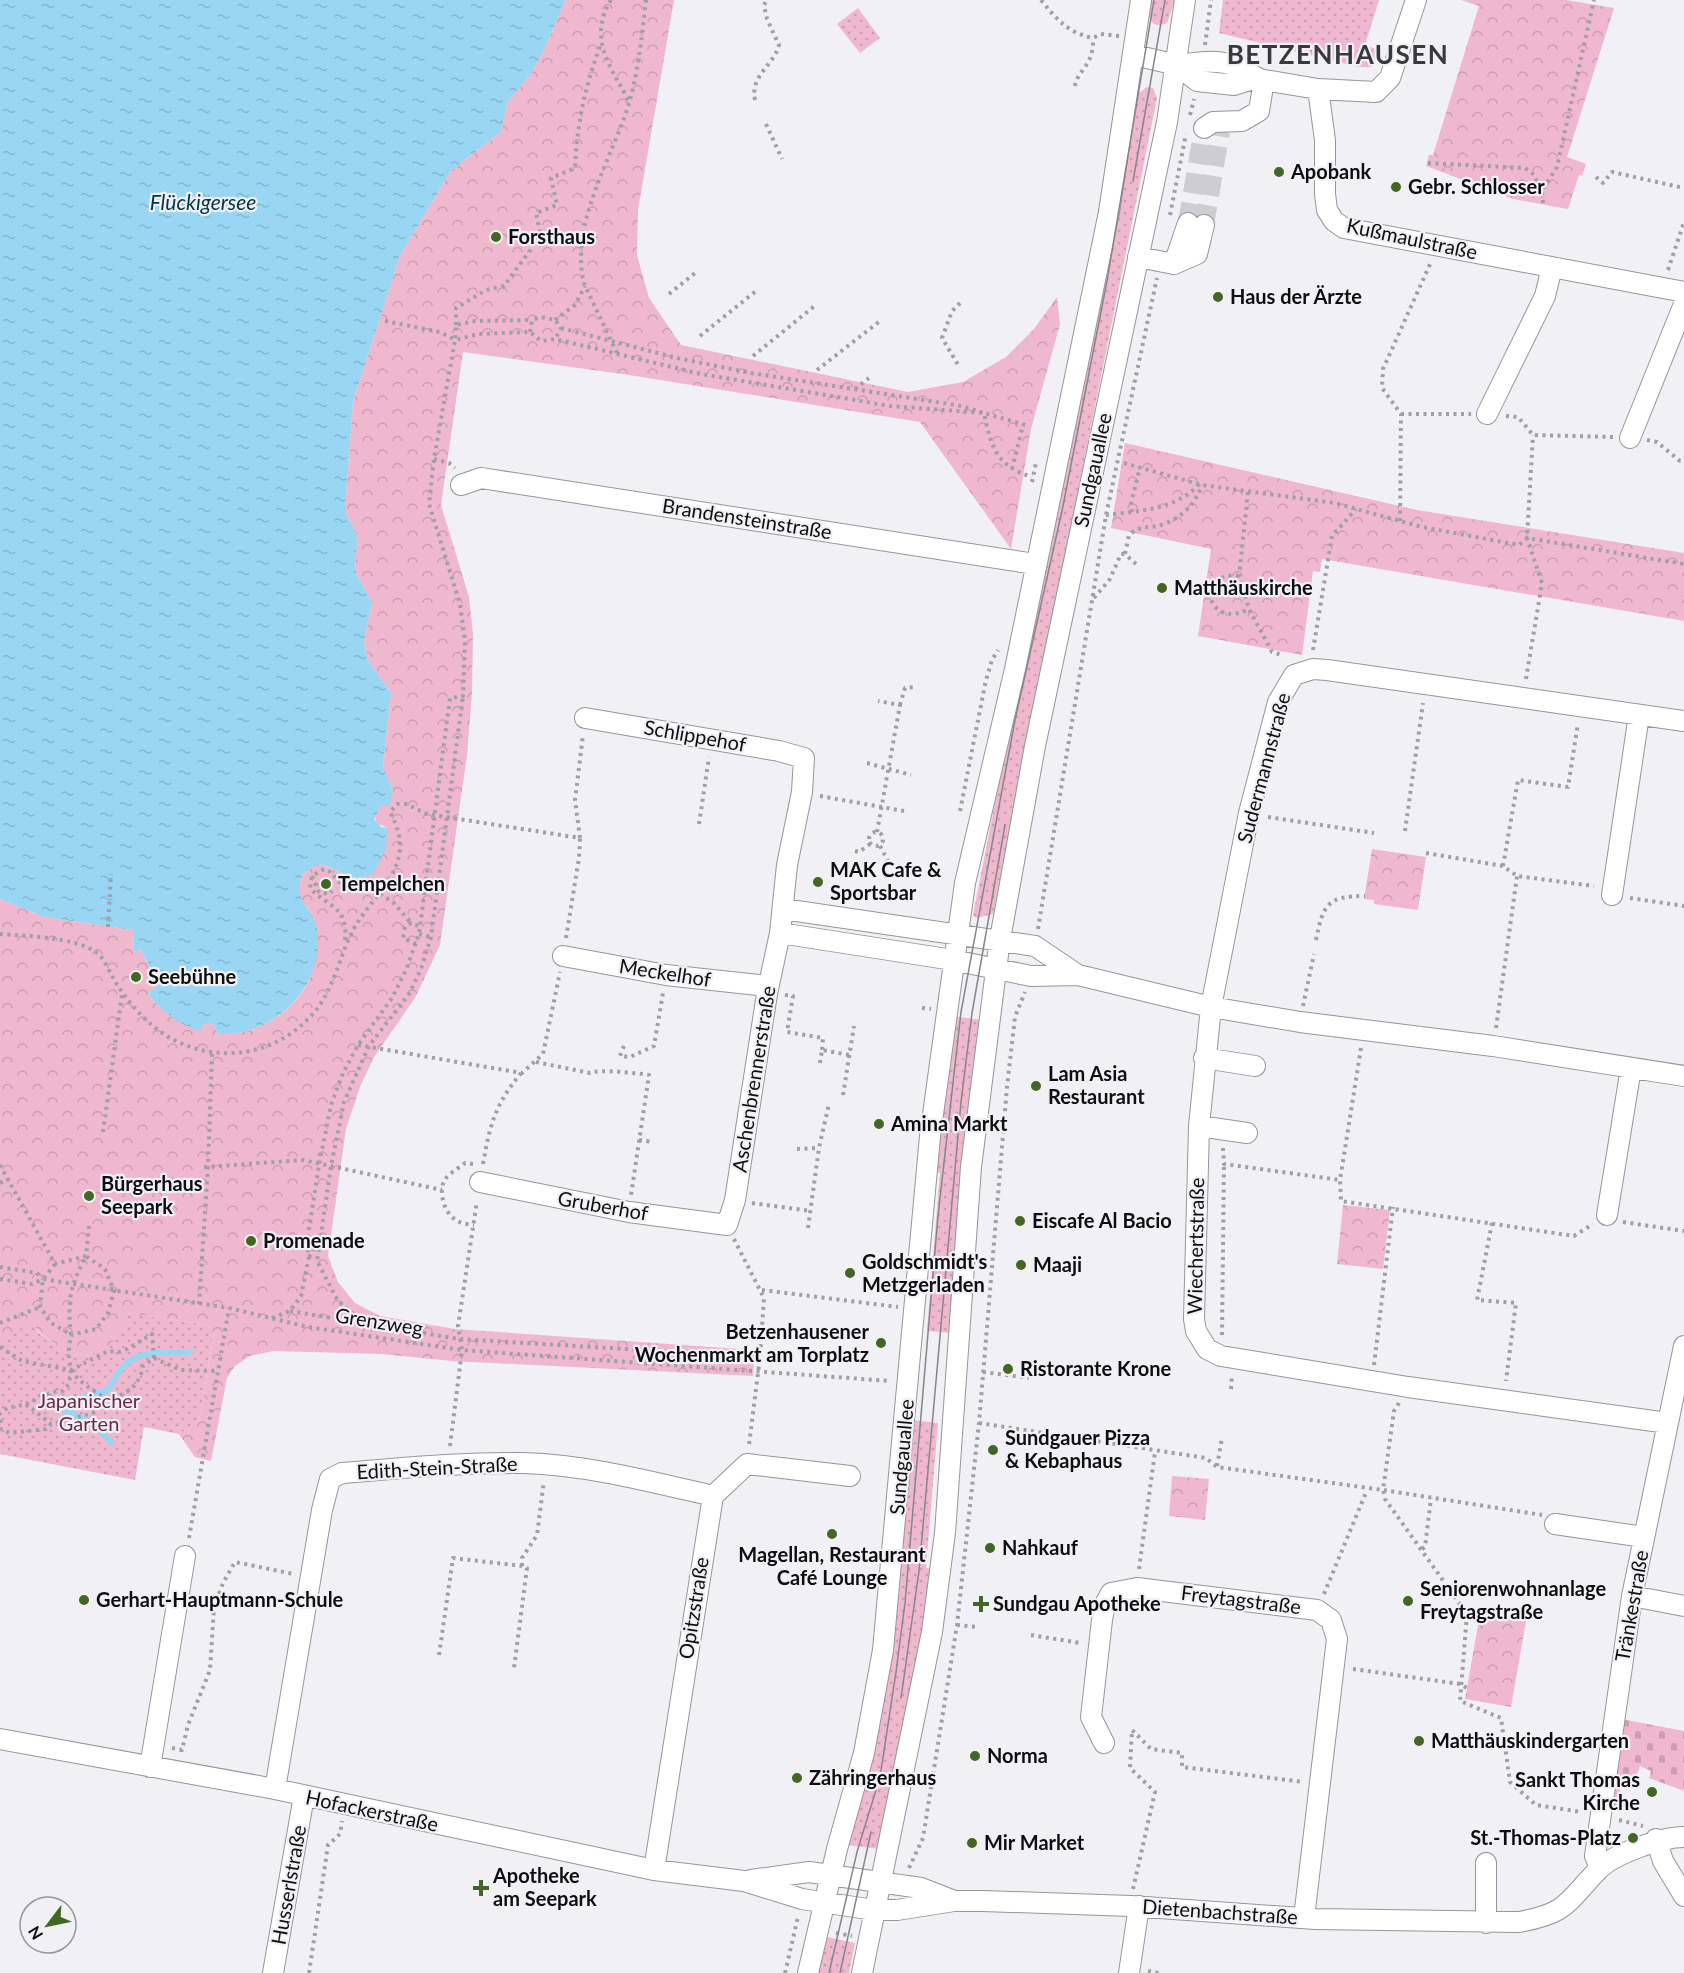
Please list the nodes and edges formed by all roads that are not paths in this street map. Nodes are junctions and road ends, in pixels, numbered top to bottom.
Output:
1 (1141, 0) edge
2 (1185, 0) edge
3 (1416, 0) edge
4 (1134, 55) junction
5 (1177, 65) junction
6 (1260, 79) junction
7 (1318, 89) junction
8 (1217, 126) dead end
9 (1187, 222) tunnel mouth
10 (1138, 257) junction
11 (1552, 267) junction
12 (1684, 292) edge
13 (1684, 304) edge
14 (1487, 414) road end
15 (1630, 438) road end
16 (460, 485) dead end
17 (1035, 564) junction
18 (1638, 715) junction
19 (585, 718) road end
20 (1684, 722) edge
21 (804, 758) joint
22 (1612, 892) road end
23 (783, 909) junction
24 (780, 933) junction
25 (957, 934) junction
26 (1000, 939) junction
27 (563, 956) road end
28 (953, 960) junction
29 (998, 969) junction
30 (1078, 975) junction
31 (768, 990) junction
32 (1211, 1008) junction
33 (1204, 1063) junction
34 (1631, 1068) junction
35 (1253, 1070) dead end
36 (1684, 1076) edge
37 (1199, 1128) junction
38 (1246, 1128) dead end
39 (482, 1174) road end
40 (1607, 1215) road end
41 (727, 1225) joint
42 (1684, 1347) edge
43 (1668, 1423) junction
44 (850, 1476) dead end
45 (713, 1496) junction
46 (1555, 1524) road end
47 (1644, 1537) junction
48 (185, 1557) road end
49 (1632, 1596) junction
50 (1684, 1606) edge
51 (0, 1739) edge
52 (1104, 1743) dead end
53 (150, 1767) junction
54 (275, 1789) junction
55 (304, 1796) junction
56 (1684, 1837) edge
57 (1656, 1839) junction
58 (1486, 1863) dead end
59 (1600, 1868) junction
60 (654, 1870) junction
61 (841, 1877) junction
62 (744, 1881) junction
63 (879, 1883) junction
64 (1684, 1896) edge
65 (954, 1901) junction
66 (834, 1903) junction
67 (1135, 1906) junction
68 (874, 1910) junction
69 (1304, 1918) junction
70 (1486, 1923) junction
71 (273, 1973) edge
72 (808, 1973) edge
73 (862, 1973) edge
74 (1129, 1973) edge

1 - 4 street, Sundgauallee
2 - 5 street, Sundgauallee
3 - 7 street
4 - 5 street
4 - 17 street, Sundgauallee
5 - 6 street
5 - 6 street
5 - 10 street, Sundgauallee
6 - 7 street
6 - 8 street
7 - 11 street, Kußmaulstraße
9 - 10 street
10 - 26 street, Sundgauallee
11 - 12 street, Kußmaulstraße
11 - 14 street
13 - 15 street
16 - 17 street, Brandensteinstraße
17 - 25 street, Sundgauallee
18 - 20 street
18 - 22 street
18 - 32 street, Sudermannstraße
19 - 21 street, Schlippehof
21 - 23 street, Aschenbrennerstraße
23 - 24 street, Aschenbrennerstraße
23 - 25 street
24 - 28 street
24 - 31 street, Aschenbrennerstraße
25 - 26 street
25 - 28 street, Sundgauallee
26 - 29 street, Sundgauallee
26 - 30 street
27 - 31 street, Meckelhof
28 - 29 street
28 - 61 street, Sundgauallee
29 - 30 street
29 - 63 street, Sundgauallee
30 - 32 street
31 - 41 street, Aschenbrennerstraße
32 - 33 street, Wiechertstraße
32 - 34 street
33 - 35 street
33 - 37 street, Wiechertstraße
34 - 36 street
34 - 40 street
37 - 38 street
37 - 43 street, Wiechertstraße
39 - 41 street, Gruberhof
42 - 43 street, Tränkestraße
43 - 47 street, Tränkestraße
44 - 45 street
45 - 54 street, Edith-Stein-Straße
45 - 60 street, Opitzstraße
46 - 47 street
47 - 49 street, Tränkestraße
48 - 53 street
49 - 50 street
49 - 59 street, Tränkestraße
51 - 53 street, Hofackerstraße
52 - 69 street, Freytagstraße
53 - 54 street, Hofackerstraße
54 - 55 street, Hofackerstraße
55 - 60 street, Hofackerstraße
55 - 71 street, Husserlstraße
56 - 57 street, Dietenbachstraße
57 - 59 street, Dietenbachstraße
57 - 64 street
58 - 70 street
59 - 70 street, Dietenbachstraße
60 - 62 street, Hofackerstraße
61 - 62 street, Hofackerstraße
61 - 63 street, Dietenbachstraße
61 - 66 street, Sundgauallee
62 - 66 street, Hofackerstraße
63 - 65 street, Dietenbachstraße
63 - 68 street, Sundgauallee
65 - 67 street, Dietenbachstraße
65 - 68 street, Dietenbachstraße
66 - 68 street, Dietenbachstraße
66 - 72 street, Sundgauallee
67 - 69 street, Dietenbachstraße
67 - 74 street
68 - 73 street, Sundgauallee
69 - 70 street, Dietenbachstraße

